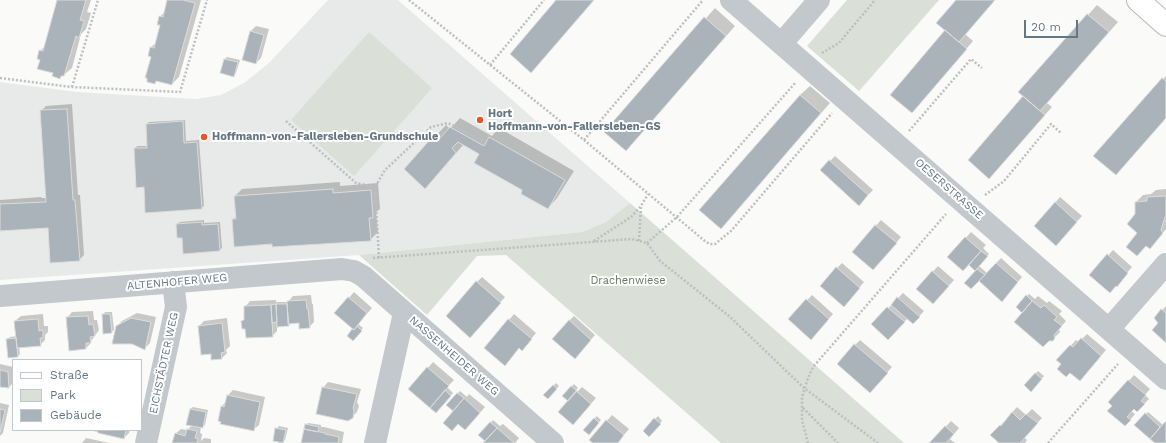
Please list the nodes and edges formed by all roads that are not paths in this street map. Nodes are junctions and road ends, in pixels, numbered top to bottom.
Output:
1 (731, 0) edge
2 (819, 0) edge
3 (1138, 0) edge
4 (1166, 25) edge
5 (782, 42) junction
6 (1166, 264) edge
7 (354, 271) joint
8 (173, 282) junction
9 (0, 296) edge
10 (404, 313) junction
11 (1109, 329) junction
12 (1166, 379) edge
13 (146, 443) edge
14 (375, 443) edge
15 (553, 443) edge

1 - 5 street, OESERSTRASSE
2 - 5 street
3 - 4 main road
5 - 11 street, OESERSTRASSE
6 - 11 street
7 - 8 street, ALTENHOFER WEG
7 - 10 street, NASSENHEIDER WEG
8 - 9 street, ALTENHOFER WEG
8 - 13 street, EICHSTÄDTER WEG
10 - 14 street
10 - 15 street, NASSENHEIDER WEG
11 - 12 street, OESERSTRASSE

